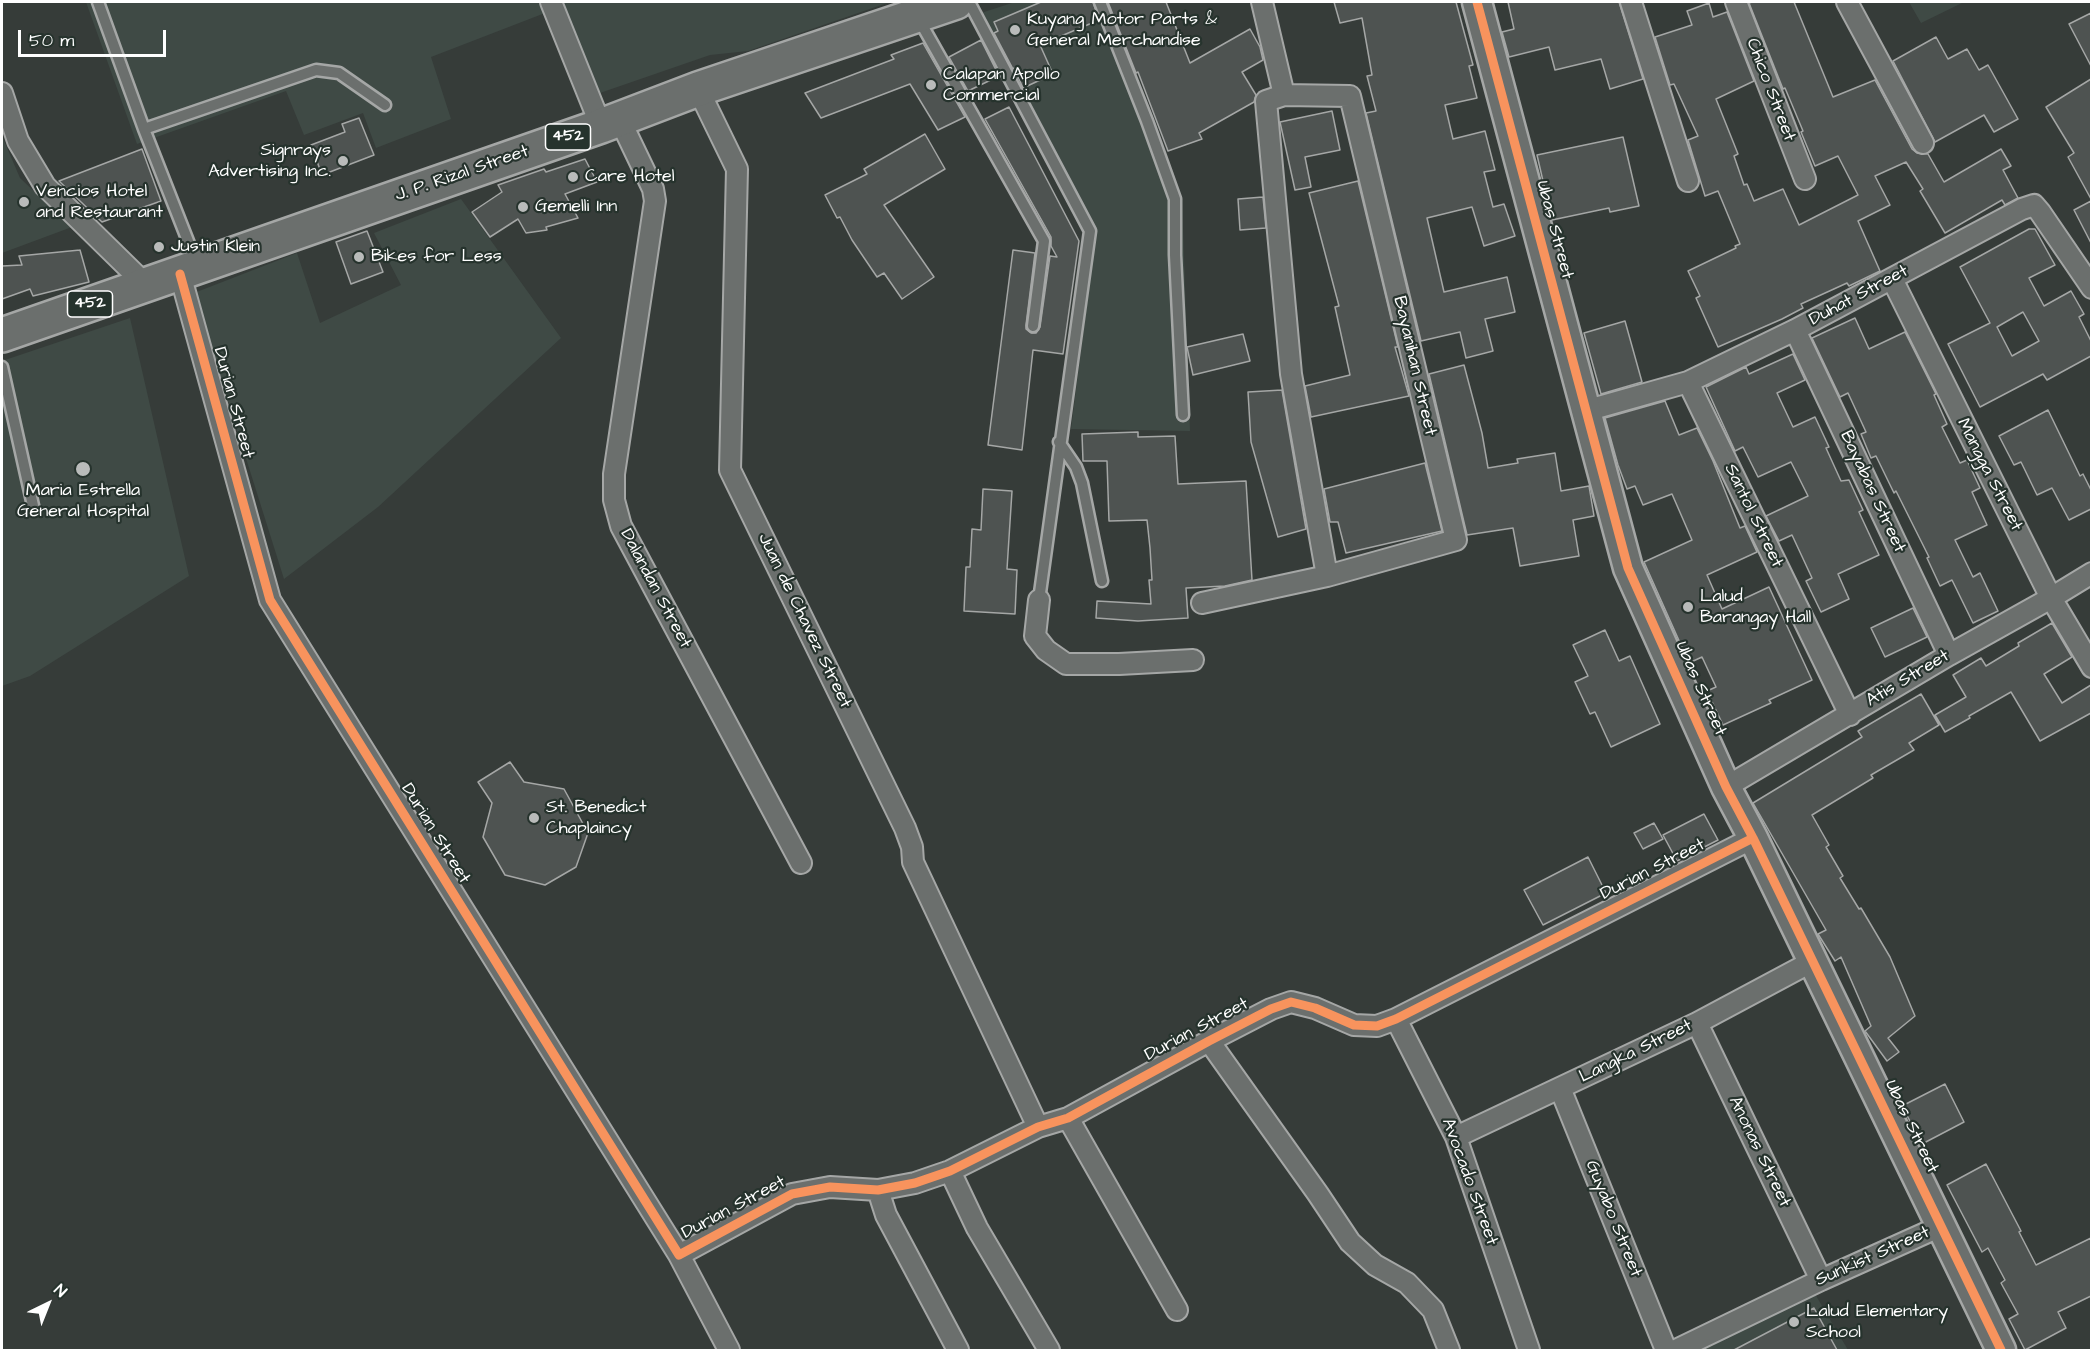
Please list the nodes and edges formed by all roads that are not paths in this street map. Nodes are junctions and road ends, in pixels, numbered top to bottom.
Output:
1 (98, 2) edge
2 (551, 2) edge
3 (956, 2) edge
4 (969, 2) edge
5 (1100, 2) edge
6 (1262, 2) edge
7 (1477, 2) edge
8 (1631, 2) edge
9 (1736, 2) edge
10 (1847, 2) edge
11 (917, 15) junction
12 (698, 89) junction
13 (2, 93) edge
14 (1284, 95) junction
15 (385, 105) dead end
16 (610, 122) junction
17 (144, 129) junction
18 (1923, 143) dead end
19 (1805, 179) dead end
20 (1688, 181) dead end
21 (189, 270) junction
22 (1892, 279) junction
23 (146, 285) junction
24 (2091, 288) edge
25 (1033, 326) dead end
26 (1795, 330) junction
27 (2, 335) edge
28 (2, 367) edge
29 (1688, 382) junction
30 (1585, 411) junction
31 (1183, 415) dead end
32 (1059, 442) junction
33 (34, 510) dead end
34 (2091, 573) edge
35 (1327, 576) junction
36 (1102, 581) dead end
37 (2051, 598) junction
38 (1038, 600) joint
39 (1202, 603) dead end
40 (1949, 655) junction
41 (1193, 660) dead end
42 (2091, 667) edge
43 (1850, 715) junction
44 (1726, 787) junction
45 (1752, 838) junction
46 (801, 863) dead end
47 (1813, 961) junction
48 (1396, 1019) junction
49 (1697, 1023) junction
50 (1209, 1041) junction
51 (1560, 1088) junction
52 (1068, 1118) junction
53 (1038, 1127) junction
54 (1456, 1137) junction
55 (950, 1171) junction
56 (878, 1190) junction
57 (1941, 1226) junction
58 (679, 1256) junction
59 (1821, 1280) junction
60 (1178, 1310) dead end
61 (729, 1350) edge
62 (958, 1350) edge
63 (1049, 1350) edge
64 (1449, 1350) edge
65 (1529, 1350) edge
66 (1666, 1350) edge
67 (1676, 1350) edge
68 (2001, 1350) edge

1 - 17 lane
2 - 16 street, Dalandan Street
3 - 11 highway, J. P. Rizal Street / 452
4 - 32 lane
5 - 31 lane
6 - 14 street
7 - 30 street, Ubas Street
8 - 20 street
9 - 19 street, Chico Street
10 - 18 street
11 - 12 highway, J. P. Rizal Street / 452
11 - 25 lane
12 - 16 highway, J. P. Rizal Street / 452
12 - 53 street, Juan de Chavez Street
13 - 23 street
14 - 35 street
14 - 35 street, Bayanihan Street
15 - 17 lane
16 - 21 highway, J. P. Rizal Street / 452
16 - 46 street, Dalandan Street
17 - 21 lane
21 - 23 highway, J. P. Rizal Street / 452
21 - 58 street, Durian Street
22 - 24 street, Duhat Street
22 - 26 street, Duhat Street
22 - 37 street, Mangga Street
23 - 27 highway, J. P. Rizal Street / 452
26 - 29 street, Duhat Street
26 - 40 street, Bayabas Street
28 - 33 lane
29 - 30 street, Duhat Street
29 - 43 street, Santol Street
30 - 44 street, Ubas Street
32 - 36 lane
32 - 38 lane
34 - 37 street, Atis Street
35 - 39 street, Bayanihan Street
37 - 40 street, Atis Street
37 - 42 street, Mangga Street
38 - 41 street
40 - 43 street, Atis Street
43 - 44 street, Atis Street
44 - 45 street, Ubas Street
45 - 47 street, Ubas Street
45 - 48 street, Durian Street
47 - 49 street, Langka Street
47 - 57 street, Ubas Street
48 - 50 street, Durian Street
48 - 54 street, Avocado Street
49 - 51 street, Langka Street
49 - 59 street, Anonas Street
50 - 52 street, Durian Street
50 - 64 street
51 - 54 street, Langka Street
51 - 66 street, Guyabo Street
52 - 53 street, Durian Street
52 - 60 street
53 - 55 street, Durian Street
54 - 65 street, Avocado Street
55 - 56 street, Durian Street
55 - 63 street
56 - 58 street, Durian Street
56 - 62 street
57 - 59 street, Sunkist Street
57 - 68 street, Ubas Street
58 - 61 street
59 - 67 street, Sunkist Street

